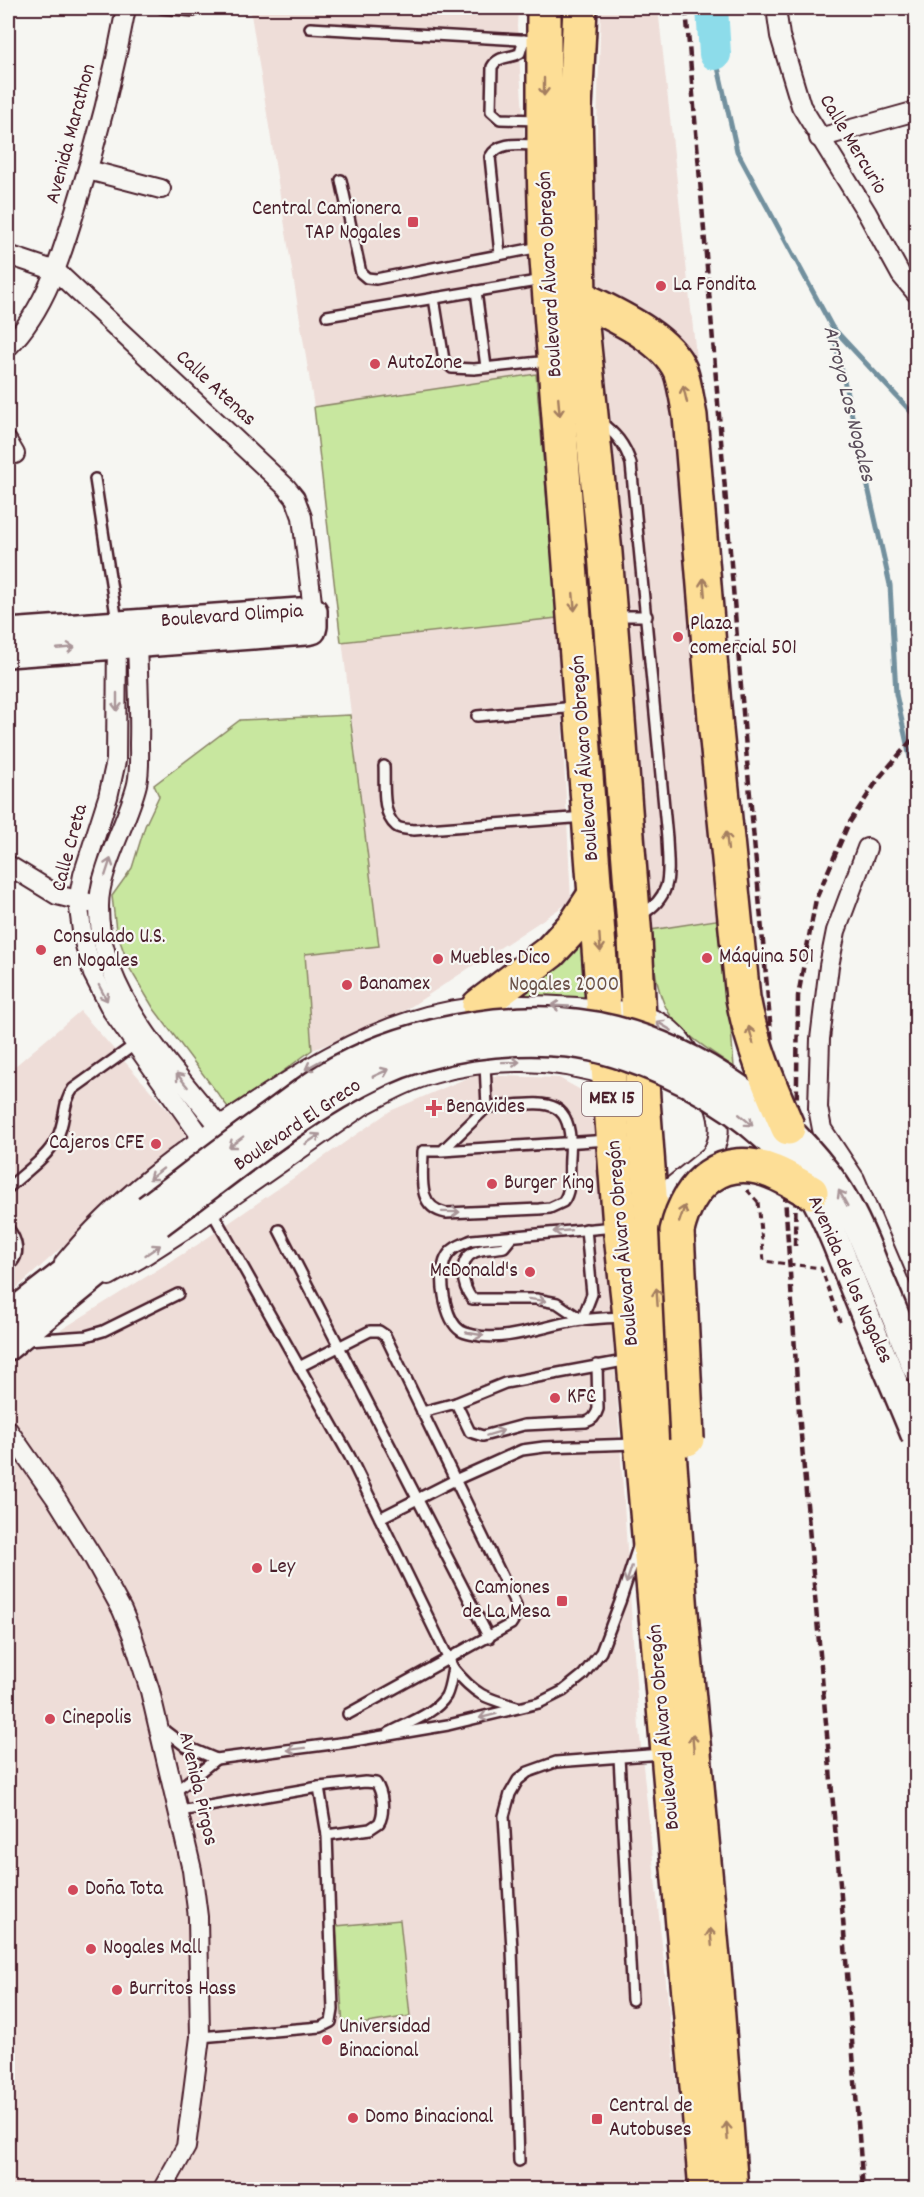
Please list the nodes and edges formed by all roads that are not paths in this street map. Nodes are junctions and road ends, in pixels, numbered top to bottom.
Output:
1 (126, 8) edge
2 (162, 8) edge
3 (544, 8) edge
4 (580, 8) edge
5 (776, 8) edge
6 (193, 11) dead end
7 (310, 28) dead end
8 (534, 41) junction
9 (916, 111) edge
10 (544, 133) junction
11 (819, 138) junction
12 (88, 170) junction
13 (341, 180) dead end
14 (161, 189) dead end
15 (546, 246) junction
16 (500, 254) junction
17 (8, 255) edge
18 (56, 271) junction
19 (549, 279) junction
20 (476, 291) junction
21 (916, 293) edge
22 (579, 297) junction
23 (434, 298) junction
24 (327, 316) dead end
25 (8, 347) edge
26 (555, 361) junction
27 (486, 368) junction
28 (591, 415) junction
29 (95, 479) dead end
30 (312, 611) joint
31 (610, 616) junction
32 (647, 616) junction
33 (8, 633) edge
34 (124, 637) junction
35 (8, 653) edge
36 (583, 706) junction
37 (477, 716) dead end
38 (117, 743) junction
39 (139, 743) junction
40 (384, 766) dead end
41 (591, 816) junction
42 (867, 848) dead end
43 (8, 865) edge
44 (596, 893) junction
45 (78, 901) junction
46 (99, 904) junction
47 (634, 920) junction
48 (479, 1006) junction
49 (605, 1009) junction
50 (142, 1040) junction
51 (640, 1050) junction
52 (485, 1064) junction
53 (610, 1077) junction
54 (487, 1107) junction
55 (219, 1125) junction
56 (788, 1128) junction
57 (202, 1138) junction
58 (614, 1140) junction
59 (571, 1143) junction
60 (442, 1151) junction
61 (8, 1188) edge
62 (811, 1192) junction
63 (650, 1204) junction
64 (211, 1210) junction
65 (621, 1226) junction
66 (8, 1228) edge
67 (586, 1229) junction
68 (279, 1230) dead end
69 (513, 1236) junction
70 (8, 1266) edge
71 (178, 1294) dead end
72 (54, 1295) junction
73 (914, 1311) edge
74 (630, 1316) junction
75 (582, 1320) junction
76 (10, 1334) edge
77 (338, 1347) junction
78 (634, 1359) junction
79 (597, 1365) junction
80 (299, 1367) junction
81 (916, 1367) edge
82 (456, 1403) junction
83 (422, 1412) junction
84 (8, 1430) edge
85 (916, 1437) edge
86 (641, 1444) junction
87 (455, 1480) junction
88 (417, 1499) junction
89 (380, 1518) junction
90 (647, 1520) junction
91 (681, 1613) junction
92 (489, 1638) junction
93 (451, 1664) junction
94 (520, 1708) junction
95 (348, 1714) dead end
96 (159, 1726) junction
97 (382, 1736) junction
98 (668, 1754) junction
99 (619, 1757) junction
100 (216, 1759) junction
101 (319, 1787) junction
102 (175, 1792) junction
103 (180, 1811) junction
104 (327, 1835) junction
105 (632, 2000) dead end
106 (200, 2037) junction
107 (519, 2161) dead end
108 (162, 2190) edge
109 (706, 2190) edge
110 (731, 2190) edge

1 - 12 street, Avenida Marathon
2 - 6 lane
3 - 8 highway, Boulevard Álvaro Obregón / MEX 15
4 - 22 highway, Boulevard Álvaro Obregón / MEX 15
5 - 11 street, Calle Mercurio
7 - 8 lane
8 -> 10 highway, Boulevard Álvaro Obregón / MEX 15
8 - 10 lane
9 - 11 street
10 - 15 highway, Boulevard Álvaro Obregón / MEX 15
10 - 16 lane
11 - 21 street, Calle Mercurio
12 - 14 street
12 - 18 street, Avenida Marathon
13 - 16 lane
15 - 16 lane
15 - 19 highway, Boulevard Álvaro Obregón / MEX 15
17 - 18 street, Calle Atenas
18 - 25 street, Avenida Marathon
18 - 30 street, Calle Atenas
19 - 20 lane
19 - 26 highway, Boulevard Álvaro Obregón / MEX 15
20 - 23 lane
20 - 27 lane
22 - 28 highway, Boulevard Álvaro Obregón / MEX 15
56 -> 22 highway, bridge
23 - 24 lane
23 - 27 lane
26 - 27 lane
26 -> 36 highway, Boulevard Álvaro Obregón / MEX 15
28 - 31 highway, Boulevard Álvaro Obregón / MEX 15
28 - 32 lane
29 - 34 lane
30 - 34 main road, Boulevard Olimpia
31 - 32 lane
31 - 47 highway, Boulevard Álvaro Obregón / MEX 15
32 - 47 lane
33 - 34 main road, Boulevard Olimpia
35 -> 34 main road, Boulevard Olimpia
34 -> 38 street, Calle Creta
34 - 39 street, Calle Creta
36 - 37 lane
36 - 41 highway, Boulevard Álvaro Obregón / MEX 15
38 - 39 street
38 - 45 street, Calle Creta
46 -> 39 street, Calle Creta
40 - 41 lane
41 - 44 highway, Boulevard Álvaro Obregón / MEX 15
42 - 73 street
43 - 45 street
44 - 48 highway
44 -> 49 highway, Boulevard Álvaro Obregón / MEX 15
45 - 46 street
45 -> 50 street, Calle Creta
46 - 50 street, Calle Creta
47 - 51 highway, Boulevard Álvaro Obregón / MEX 15
49 -> 48 street
48 -> 55 street
49 - 51 street
49 - 53 highway, Boulevard Álvaro Obregón / MEX 15
55 -> 50 street, Calle Creta
50 - 57 street, Calle Creta
50 - 61 lane
51 - 53 street
51 - 56 main road, Avenida de los Nogales, bridge
51 -> 62 main road, Avenida de los Nogales, bridge
51 - 63 highway, Boulevard Álvaro Obregón / MEX 15
63 -> 51 street
51 - 72 main road, Boulevard El Greco, bridge
52 -> 53 street
52 - 54 lane
64 -> 52 street
53 - 58 highway, Boulevard Álvaro Obregón / MEX 15
54 - 59 lane
54 - 60 lane
55 - 57 street
81 -> 56 main road, Avenida de los Nogales, bridge
57 -> 72 street
58 - 59 lane
58 - 65 highway, Boulevard Álvaro Obregón / MEX 15
59 - 60 lane
60 -> 59 lane
62 - 85 main road, Avenida de los Nogales, bridge
91 -> 62 highway, bridge
91 -> 63 highway, Boulevard Álvaro Obregón / MEX 15
72 -> 64 street
64 - 80 lane
65 - 67 lane
65 - 74 highway, Boulevard Álvaro Obregón / MEX 15
66 - 70 lane
67 -> 69 lane
67 - 75 lane
68 - 77 lane
69 -> 75 lane
69 -> 75 lane
71 - 76 lane
72 - 76 main road, Boulevard El Greco
74 - 75 lane
74 - 78 highway, Boulevard Álvaro Obregón / MEX 15
77 - 80 lane
77 - 83 lane
77 - 88 lane
78 - 79 lane
78 - 86 highway, Boulevard Álvaro Obregón / MEX 15
79 - 82 lane
82 -> 79 lane
80 - 89 lane
82 - 83 lane
83 - 87 lane
84 - 96 street, Avenida Pirgos
86 - 87 lane
86 - 90 highway, Boulevard Álvaro Obregón / MEX 15
87 - 88 lane
87 - 92 lane
88 - 89 lane
88 - 92 lane
89 - 93 lane
90 -> 94 lane
90 - 98 highway, Boulevard Álvaro Obregón / MEX 15
110 -> 91 highway, Boulevard Álvaro Obregón / MEX 15
92 - 93 lane
93 - 94 lane
93 - 95 lane
93 - 97 lane
94 -> 97 lane
96 - 100 lane
96 - 102 street, Avenida Pirgos
97 -> 100 lane
98 - 99 lane
98 - 109 highway, Boulevard Álvaro Obregón / MEX 15
99 - 105 lane
99 - 107 lane
100 - 102 lane
101 - 103 lane
101 - 104 lane
101 - 104 lane
102 - 103 street, Avenida Pirgos
103 - 106 street, Avenida Pirgos
104 - 106 lane
106 - 108 street, Avenida Pirgos

